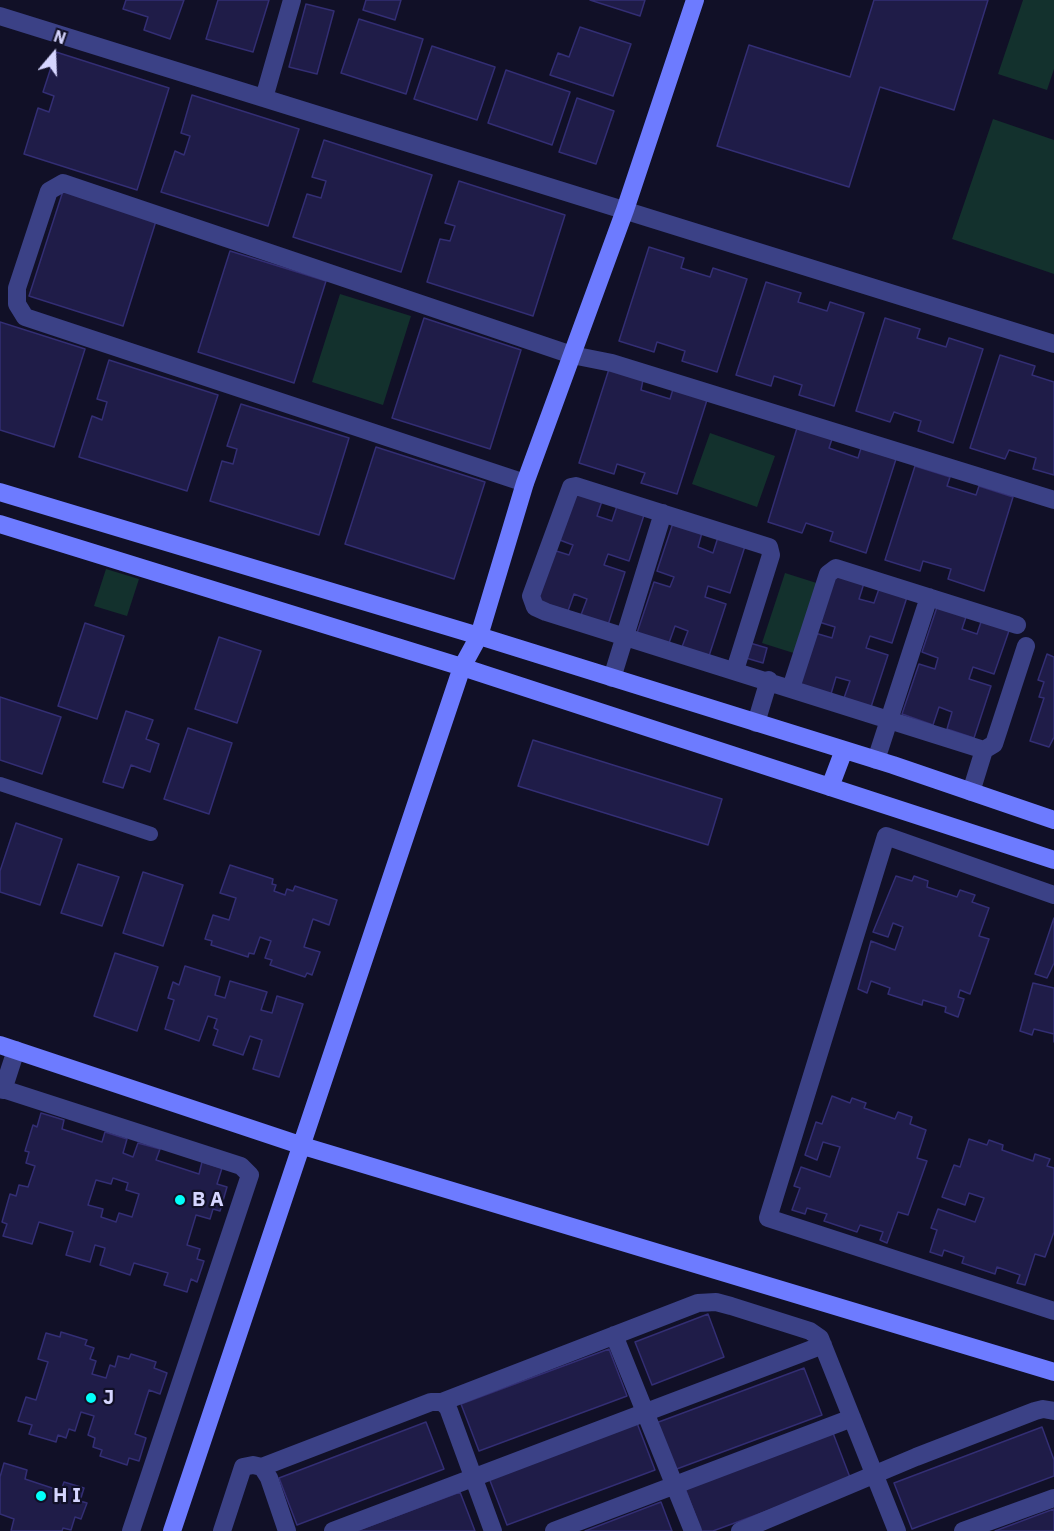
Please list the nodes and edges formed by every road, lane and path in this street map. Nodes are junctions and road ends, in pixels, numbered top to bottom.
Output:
1 (292, 0) edge
2 (695, 0) edge
3 (0, 16) edge
4 (264, 98) junction
5 (626, 210) junction
6 (1054, 344) edge
7 (572, 355) junction
8 (525, 483) junction
9 (0, 492) edge
10 (1054, 500) edge
11 (663, 513) junction
12 (0, 524) edge
13 (929, 597) junction
14 (1017, 625) dead end
15 (478, 636) junction
16 (625, 637) junction
17 (1026, 646) dead end
18 (462, 667) junction
19 (735, 670) junction
20 (612, 678) junction
21 (769, 680) junction
22 (791, 688) junction
23 (888, 719) junction
24 (756, 723) junction
25 (844, 750) junction
26 (984, 750) junction
27 (876, 760) junction
28 (0, 784) edge
29 (830, 787) junction
30 (971, 792) junction
31 (1054, 820) edge
32 (151, 834) dead end
33 (1054, 860) edge
34 (1054, 896) edge
35 (8, 1047) edge
36 (2, 1089) edge
37 (303, 1146) junction
38 (1054, 1311) edge
39 (614, 1335) junction
40 (824, 1345) junction
41 (1054, 1372) edge
42 (442, 1402) junction
43 (1054, 1412) edge
44 (646, 1414) junction
45 (852, 1418) junction
46 (262, 1467) junction
47 (874, 1474) junction
48 (474, 1479) junction
49 (675, 1487) junction
50 (1054, 1498) edge
51 (131, 1531) edge
52 (172, 1531) edge
53 (222, 1531) edge
54 (287, 1531) edge
55 (333, 1531) edge
56 (493, 1531) edge
57 (554, 1531) edge
58 (693, 1531) edge
59 (740, 1531) edge
60 (897, 1531) edge
61 (963, 1531) edge

1 - 4 street
2 - 5 street
3 - 4 street
4 - 5 street
5 - 6 street
5 - 7 street
7 - 8 street
7 - 8 street
7 - 10 street
8 - 15 street
9 - 15 street
11 - 16 street
11 - 16 street
11 - 19 street
12 - 18 street
13 - 14 street
13 - 22 street
13 - 23 street
15 - 18 street
15 - 20 street
16 - 19 street
16 - 20 street
17 - 26 street
18 - 29 street
18 - 37 street
19 - 21 street
20 - 24 street
21 - 22 street
21 - 24 street
22 - 23 street
23 - 26 street
23 - 27 street
24 - 25 street
25 - 27 street
25 - 29 street
26 - 30 street
27 - 30 street
28 - 32 lane
29 - 33 street
30 - 31 street
34 - 38 street
35 - 36 street
35 - 37 street
36 - 51 street
37 - 41 street
37 - 52 street
39 - 40 street
39 - 42 street
39 - 44 street
40 - 44 street
40 - 45 street
42 - 46 street
42 - 48 street
43 - 47 street
44 - 48 street
44 - 49 street
45 - 47 street
45 - 49 street
46 - 53 street
46 - 54 street
47 - 59 street
47 - 60 street
48 - 55 street
48 - 56 street
49 - 57 street
49 - 58 street
50 - 61 street

